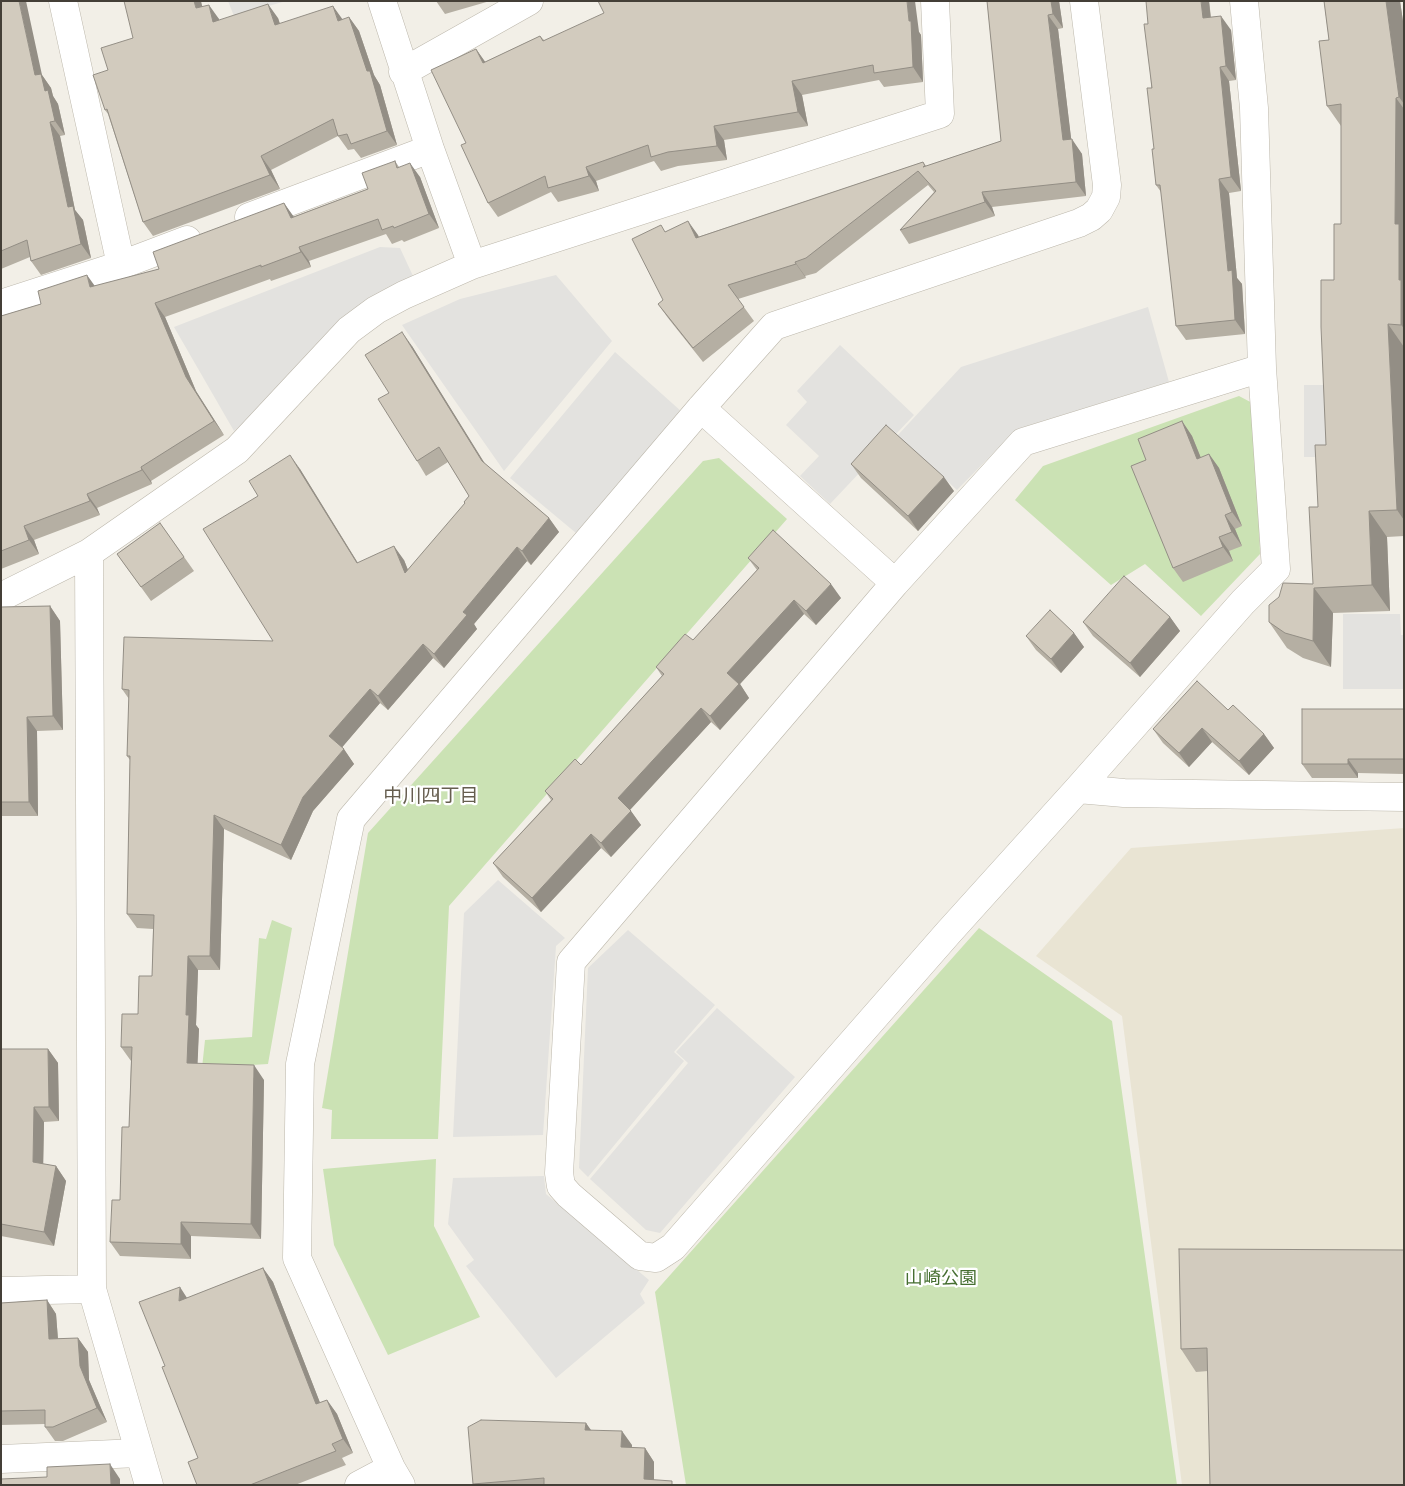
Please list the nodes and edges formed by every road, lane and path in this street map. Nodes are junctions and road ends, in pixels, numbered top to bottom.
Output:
1 (63, 1) edge
2 (382, 1) edge
3 (529, 1) edge
4 (935, 1) edge
5 (1084, 1) edge
6 (1244, 1) edge
7 (403, 72) junction
8 (430, 149) junction
9 (121, 265) junction
10 (472, 265) junction
11 (1, 304) edge
12 (1262, 368) junction
13 (701, 408) junction
14 (89, 553) junction
15 (895, 583) junction
16 (1, 597) edge
17 (1078, 789) junction
18 (1404, 797) edge
19 (92, 1289) junction
20 (1, 1291) edge
21 (138, 1453) junction
22 (1, 1459) edge
23 (396, 1476) edge
24 (149, 1485) edge
25 (359, 1485) edge

1 - 9 street
2 - 7 street
3 - 7 street
4 - 10 street
5 - 13 street
6 - 12 street
7 - 8 street
8 - 9 street
8 - 10 street
9 - 11 street
10 - 14 street
12 - 15 street
12 - 17 street
13 - 15 street
13 - 23 street
14 - 16 street
14 - 19 street
15 - 17 street
17 - 18 street
19 - 20 street
19 - 21 street
21 - 22 street
21 - 24 street
23 - 25 street

